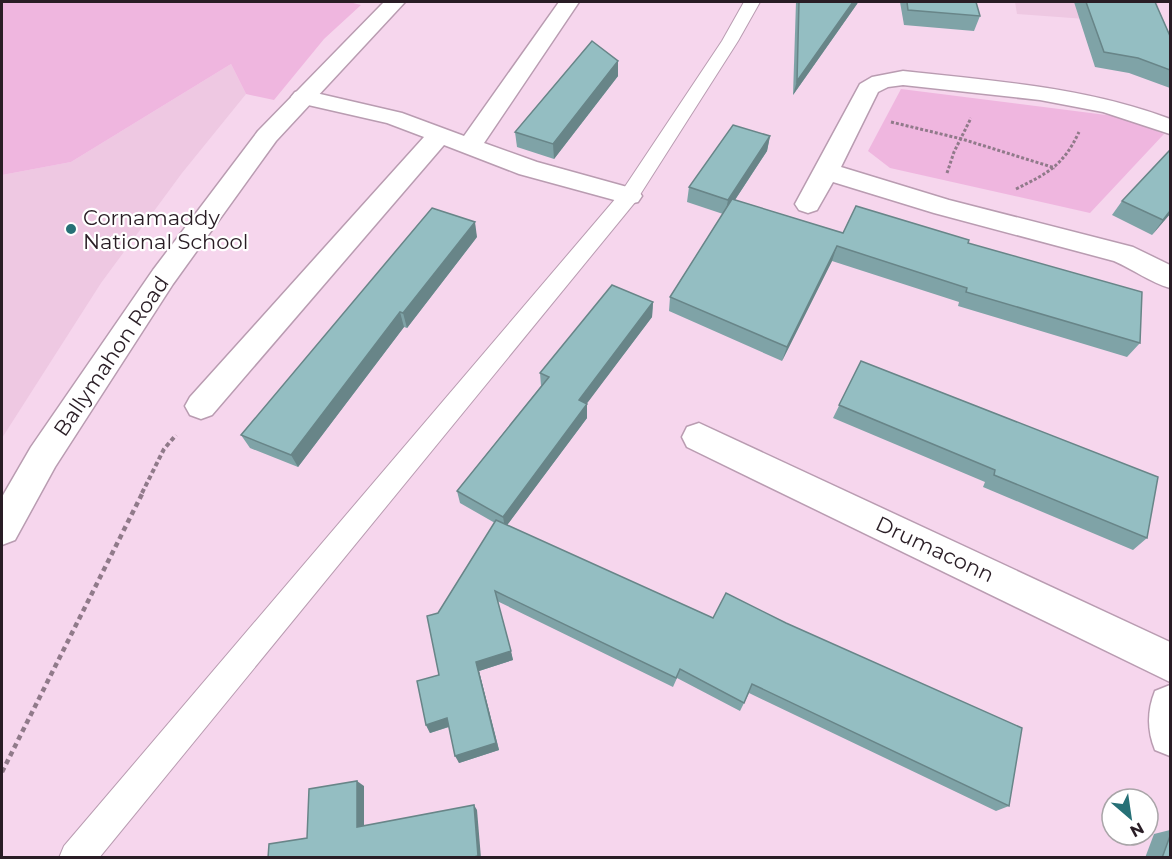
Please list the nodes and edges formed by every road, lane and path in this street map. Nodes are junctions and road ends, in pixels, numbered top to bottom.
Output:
1 (568, 2) edge
2 (752, 2) edge
3 (389, 3) edge
4 (978, 88) junction
5 (303, 97) junction
6 (854, 112) junction
7 (1083, 112) junction
8 (1170, 127) edge
9 (440, 134) junction
10 (962, 139) junction
11 (469, 146) junction
12 (1055, 168) junction
13 (826, 171) junction
14 (629, 196) junction
15 (808, 204) dead end
16 (943, 207) junction
17 (990, 219) junction
18 (1170, 278) edge
19 (201, 406) joint
20 (699, 437) dead end
21 (2, 529) edge
22 (1170, 662) edge
23 (1170, 706) edge
24 (1170, 735) edge
25 (2, 772) edge
26 (76, 858) edge

1 - 11 street
2 - 14 lane
3 - 5 street, Ballymahon Road
4 - 6 street
4 - 7 street
4 - 10 path
5 - 9 street
5 - 21 street, Ballymahon Road
6 - 10 path
6 - 13 street
7 - 8 street
7 - 12 path
9 - 11 street
9 - 19 street
10 - 12 path
10 - 16 path
11 - 14 street
12 - 17 path
13 - 15 street
13 - 16 street
14 - 26 lane
16 - 17 street
17 - 18 street
19 - 25 path
20 - 22 street, Drumaconn
23 - 24 street

